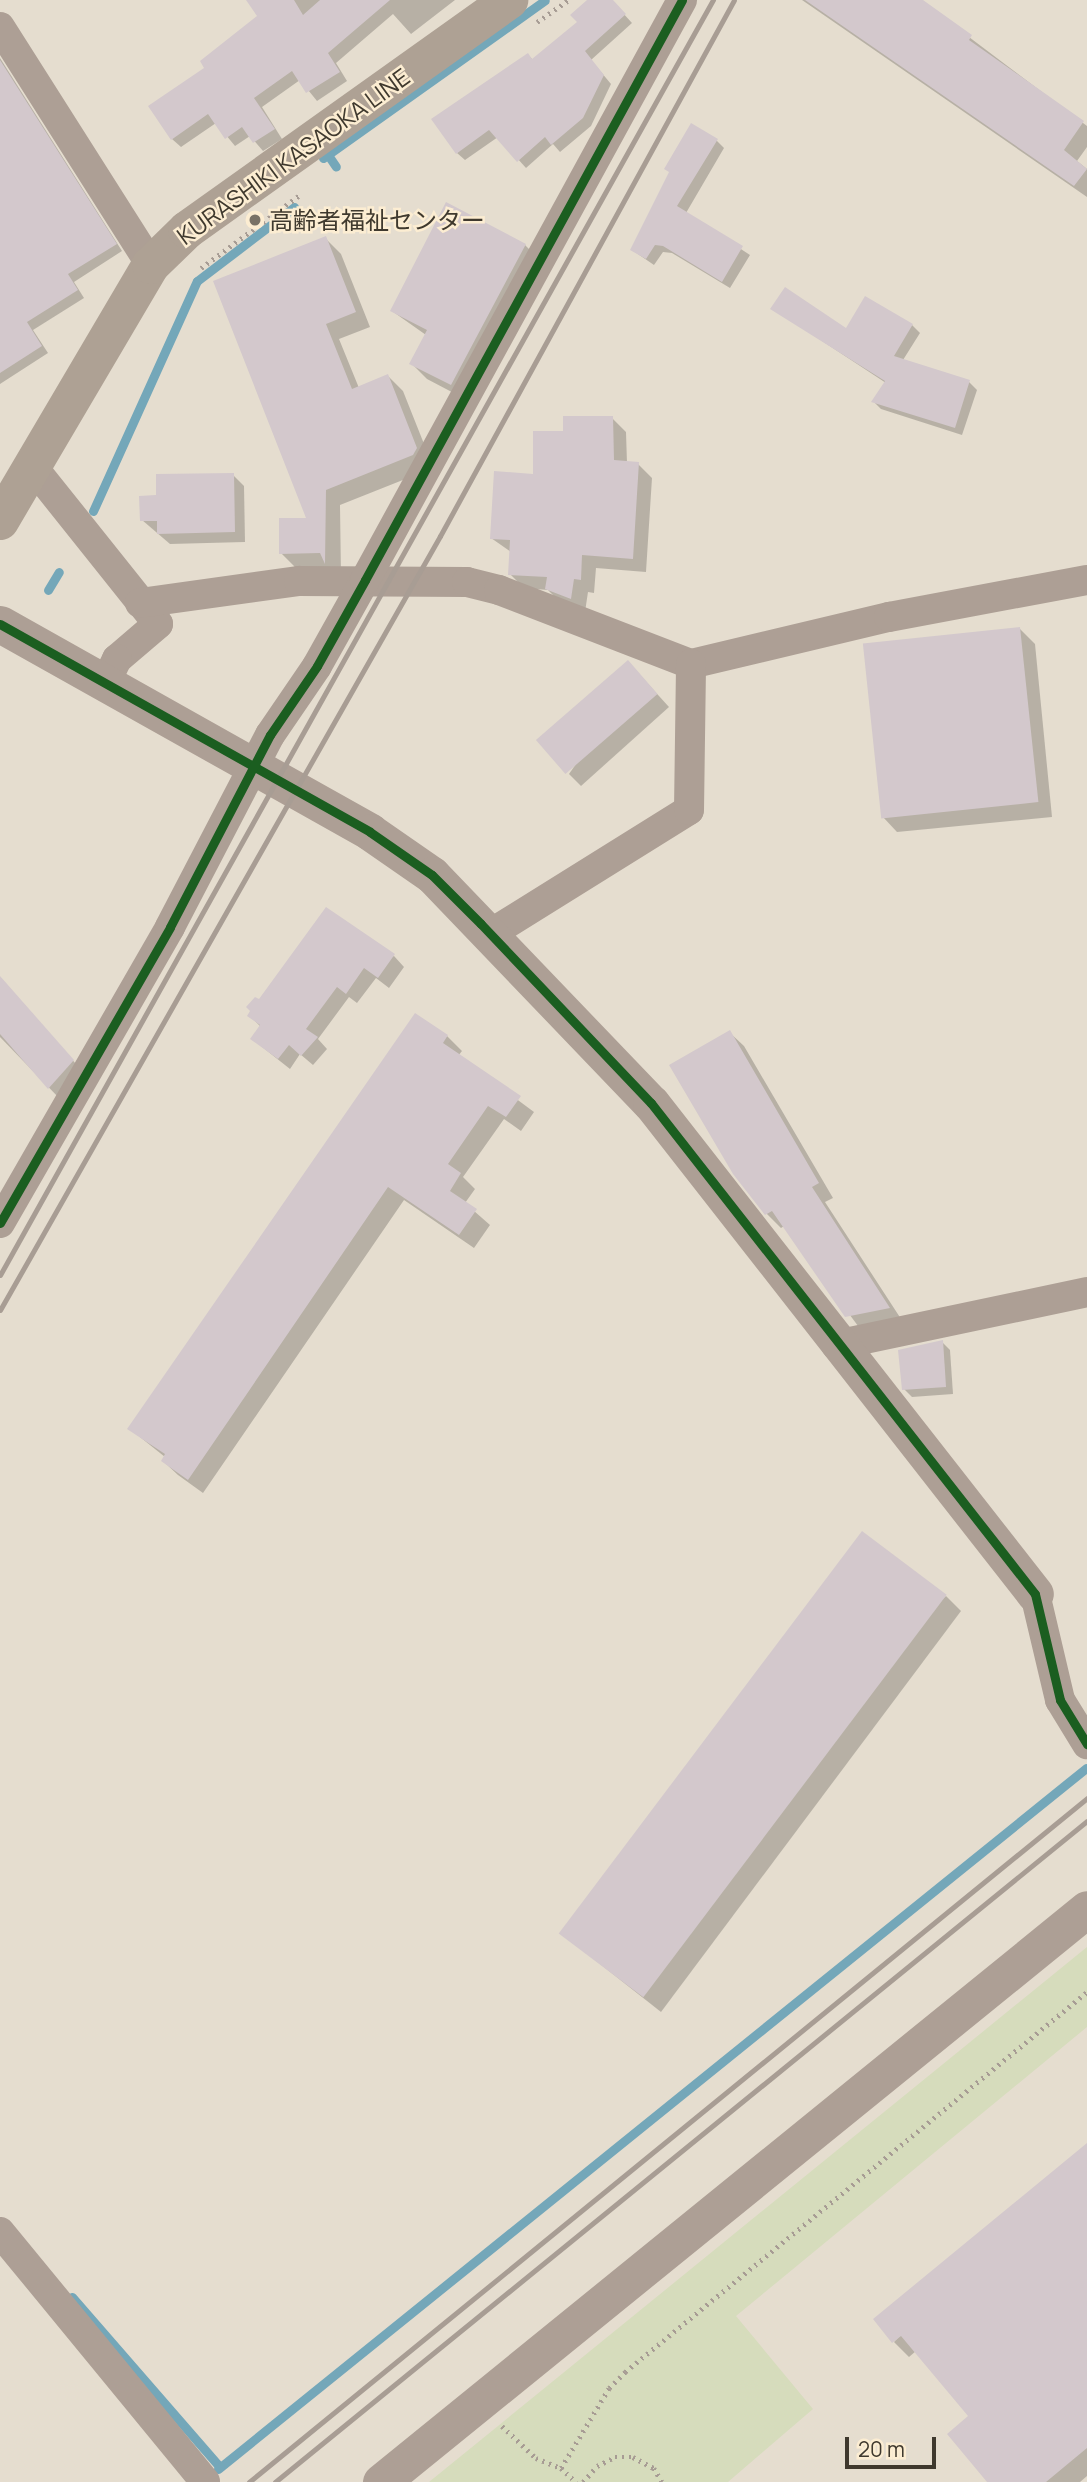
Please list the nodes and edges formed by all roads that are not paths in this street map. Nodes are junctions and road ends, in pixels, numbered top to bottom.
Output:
1 (509, 0) edge
2 (682, 0) edge
3 (0, 27) edge
4 (151, 265) junction
5 (32, 466) junction
6 (0, 521) edge
7 (365, 580) junction
8 (1087, 580) edge
9 (140, 603) junction
10 (0, 624) edge
11 (691, 664) junction
12 (105, 684) junction
13 (253, 766) junction
14 (490, 934) junction
15 (0, 1223) edge
16 (1087, 1292) edge
17 (836, 1345) junction
18 (1035, 1594) joint
19 (1087, 1744) edge
20 (1087, 1909) edge
21 (0, 2232) edge
22 (205, 2482) edge
23 (381, 2482) edge

1 - 4 main road, KURASHIKI KASAOKA LINE
2 - 7 street
3 - 4 street
4 - 5 main road, KURASHIKI KASAOKA LINE
5 - 6 main road, KURASHIKI KASAOKA LINE
5 - 9 street
7 - 9 street
7 - 11 street
7 - 13 street
8 - 11 street
9 - 12 street
10 - 12 street
11 - 14 street
12 - 13 street
13 - 14 street
13 - 15 street
14 - 17 street
16 - 17 street
17 - 18 street
18 - 19 street
20 - 23 street
21 - 22 street

